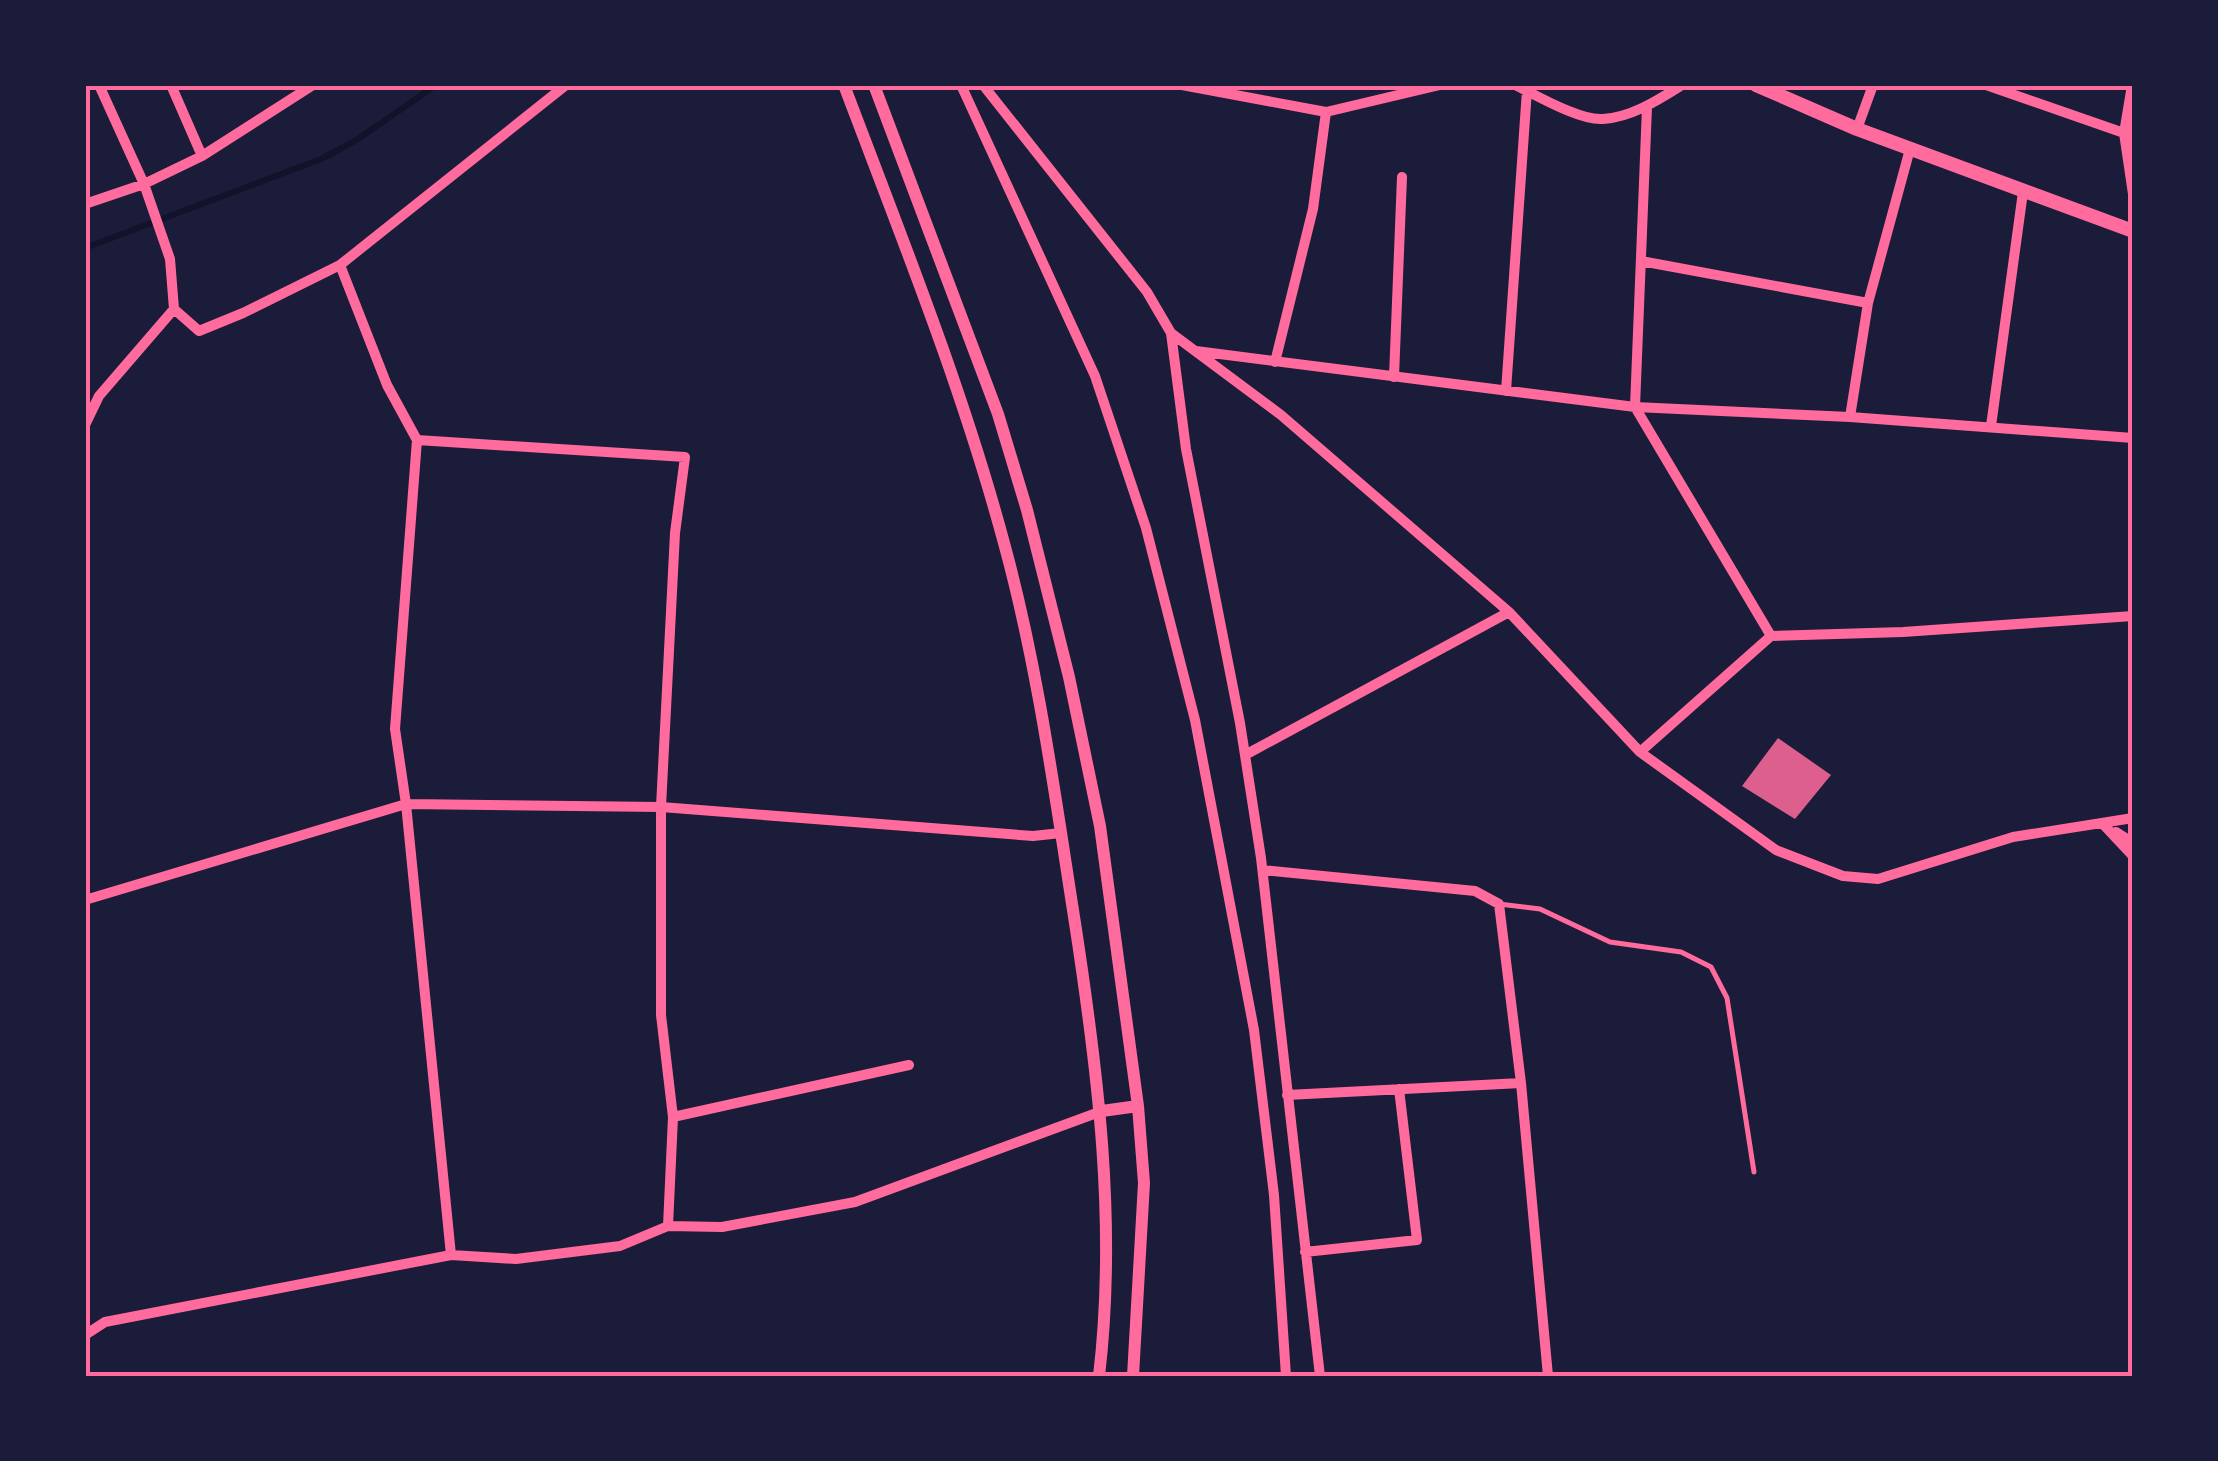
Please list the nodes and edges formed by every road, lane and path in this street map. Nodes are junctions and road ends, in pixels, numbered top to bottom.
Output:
1 (98, 85) edge
2 (171, 85) edge
3 (314, 85) edge
4 (566, 85) edge
5 (844, 85) edge
6 (874, 85) edge
7 (961, 85) edge
8 (982, 85) edge
9 (1182, 85) edge
10 (1440, 85) edge
11 (1514, 85) edge
12 (1682, 85) edge
13 (1756, 85) edge
14 (1873, 85) edge
15 (1986, 85) edge
16 (2132, 85) edge
17 (1526, 90) junction
18 (1647, 106) junction
19 (1326, 112) junction
20 (1857, 129) junction
21 (2124, 133) junction
22 (1910, 149) junction
23 (202, 156) junction
24 (1402, 177) dead end
25 (144, 184) junction
26 (2024, 192) junction
27 (2133, 194) edge
28 (85, 204) edge
29 (2133, 230) edge
30 (1641, 261) junction
31 (340, 265) junction
32 (1868, 303) junction
33 (174, 309) junction
34 (1171, 333) junction
35 (1194, 351) junction
36 (1275, 362) junction
37 (1394, 377) junction
38 (85, 390) edge
39 (1506, 391) junction
40 (99, 396) junction
41 (1635, 406) junction
42 (1850, 417) junction
43 (85, 425) edge
44 (1991, 426) junction
45 (2133, 438) edge
46 (417, 440) junction
47 (1510, 612) junction
48 (2133, 616) edge
49 (1770, 636) junction
50 (1640, 752) junction
51 (1245, 755) junction
52 (406, 804) junction
53 (661, 808) junction
54 (2133, 818) edge
55 (2102, 823) junction
56 (1061, 833) junction
57 (2133, 843) edge
58 (2133, 856) edge
59 (1263, 870) junction
60 (85, 900) edge
61 (1498, 904) junction
62 (909, 1065) dead end
63 (1521, 1083) junction
64 (1400, 1090) junction
65 (1287, 1095) junction
66 (1138, 1106) junction
67 (1102, 1111) junction
68 (673, 1117) junction
69 (1754, 1172) dead end
70 (668, 1226) junction
71 (1306, 1252) junction
72 (451, 1256) junction
73 (85, 1336) edge
74 (1099, 1376) edge
75 (1132, 1376) edge
76 (1286, 1376) edge
77 (1320, 1376) edge
78 (1548, 1376) edge

1 - 25 street
2 - 23 street
3 - 23 street
4 - 31 street
5 - 56 street
6 - 66 street
7 - 76 street
8 - 34 street
9 - 19 street
10 - 19 street
11 - 17 street
12 - 18 street
13 - 20 main road
14 - 20 street
15 - 21 street
16 - 21 street
17 - 18 street
17 - 39 street
18 - 30 street
19 - 36 street
20 - 22 main road
21 - 27 street
22 - 26 main road
22 - 32 street
23 - 25 street
24 - 37 street
25 - 28 street
25 - 33 street
26 - 29 main road
26 - 44 street
30 - 32 street
30 - 41 street
31 - 33 street
31 - 46 street
32 - 42 street
33 - 40 street
34 - 35 street
34 - 51 street
35 - 36 street
35 - 47 street
36 - 37 street
37 - 39 street
38 - 40 street
39 - 41 street
40 - 43 street
41 - 42 street
41 - 49 street
42 - 44 street
44 - 45 street
46 - 52 street
46 - 53 street
47 - 50 street
47 - 51 street
48 - 49 street
49 - 50 street
50 - 55 street
51 - 59 street
52 - 53 street
52 - 60 street
52 - 72 street
53 - 56 street
53 - 68 street
54 - 55 street
55 - 57 street
55 - 58 street
56 - 67 street
59 - 61 street
59 - 65 street
61 - 63 street
61 - 69 lane
62 - 68 street
63 - 64 street
63 - 78 street
64 - 65 street
64 - 71 street
65 - 71 street
66 - 67 street
66 - 75 street
67 - 70 street
67 - 74 street
68 - 70 street
70 - 72 street
71 - 77 street
72 - 73 street

